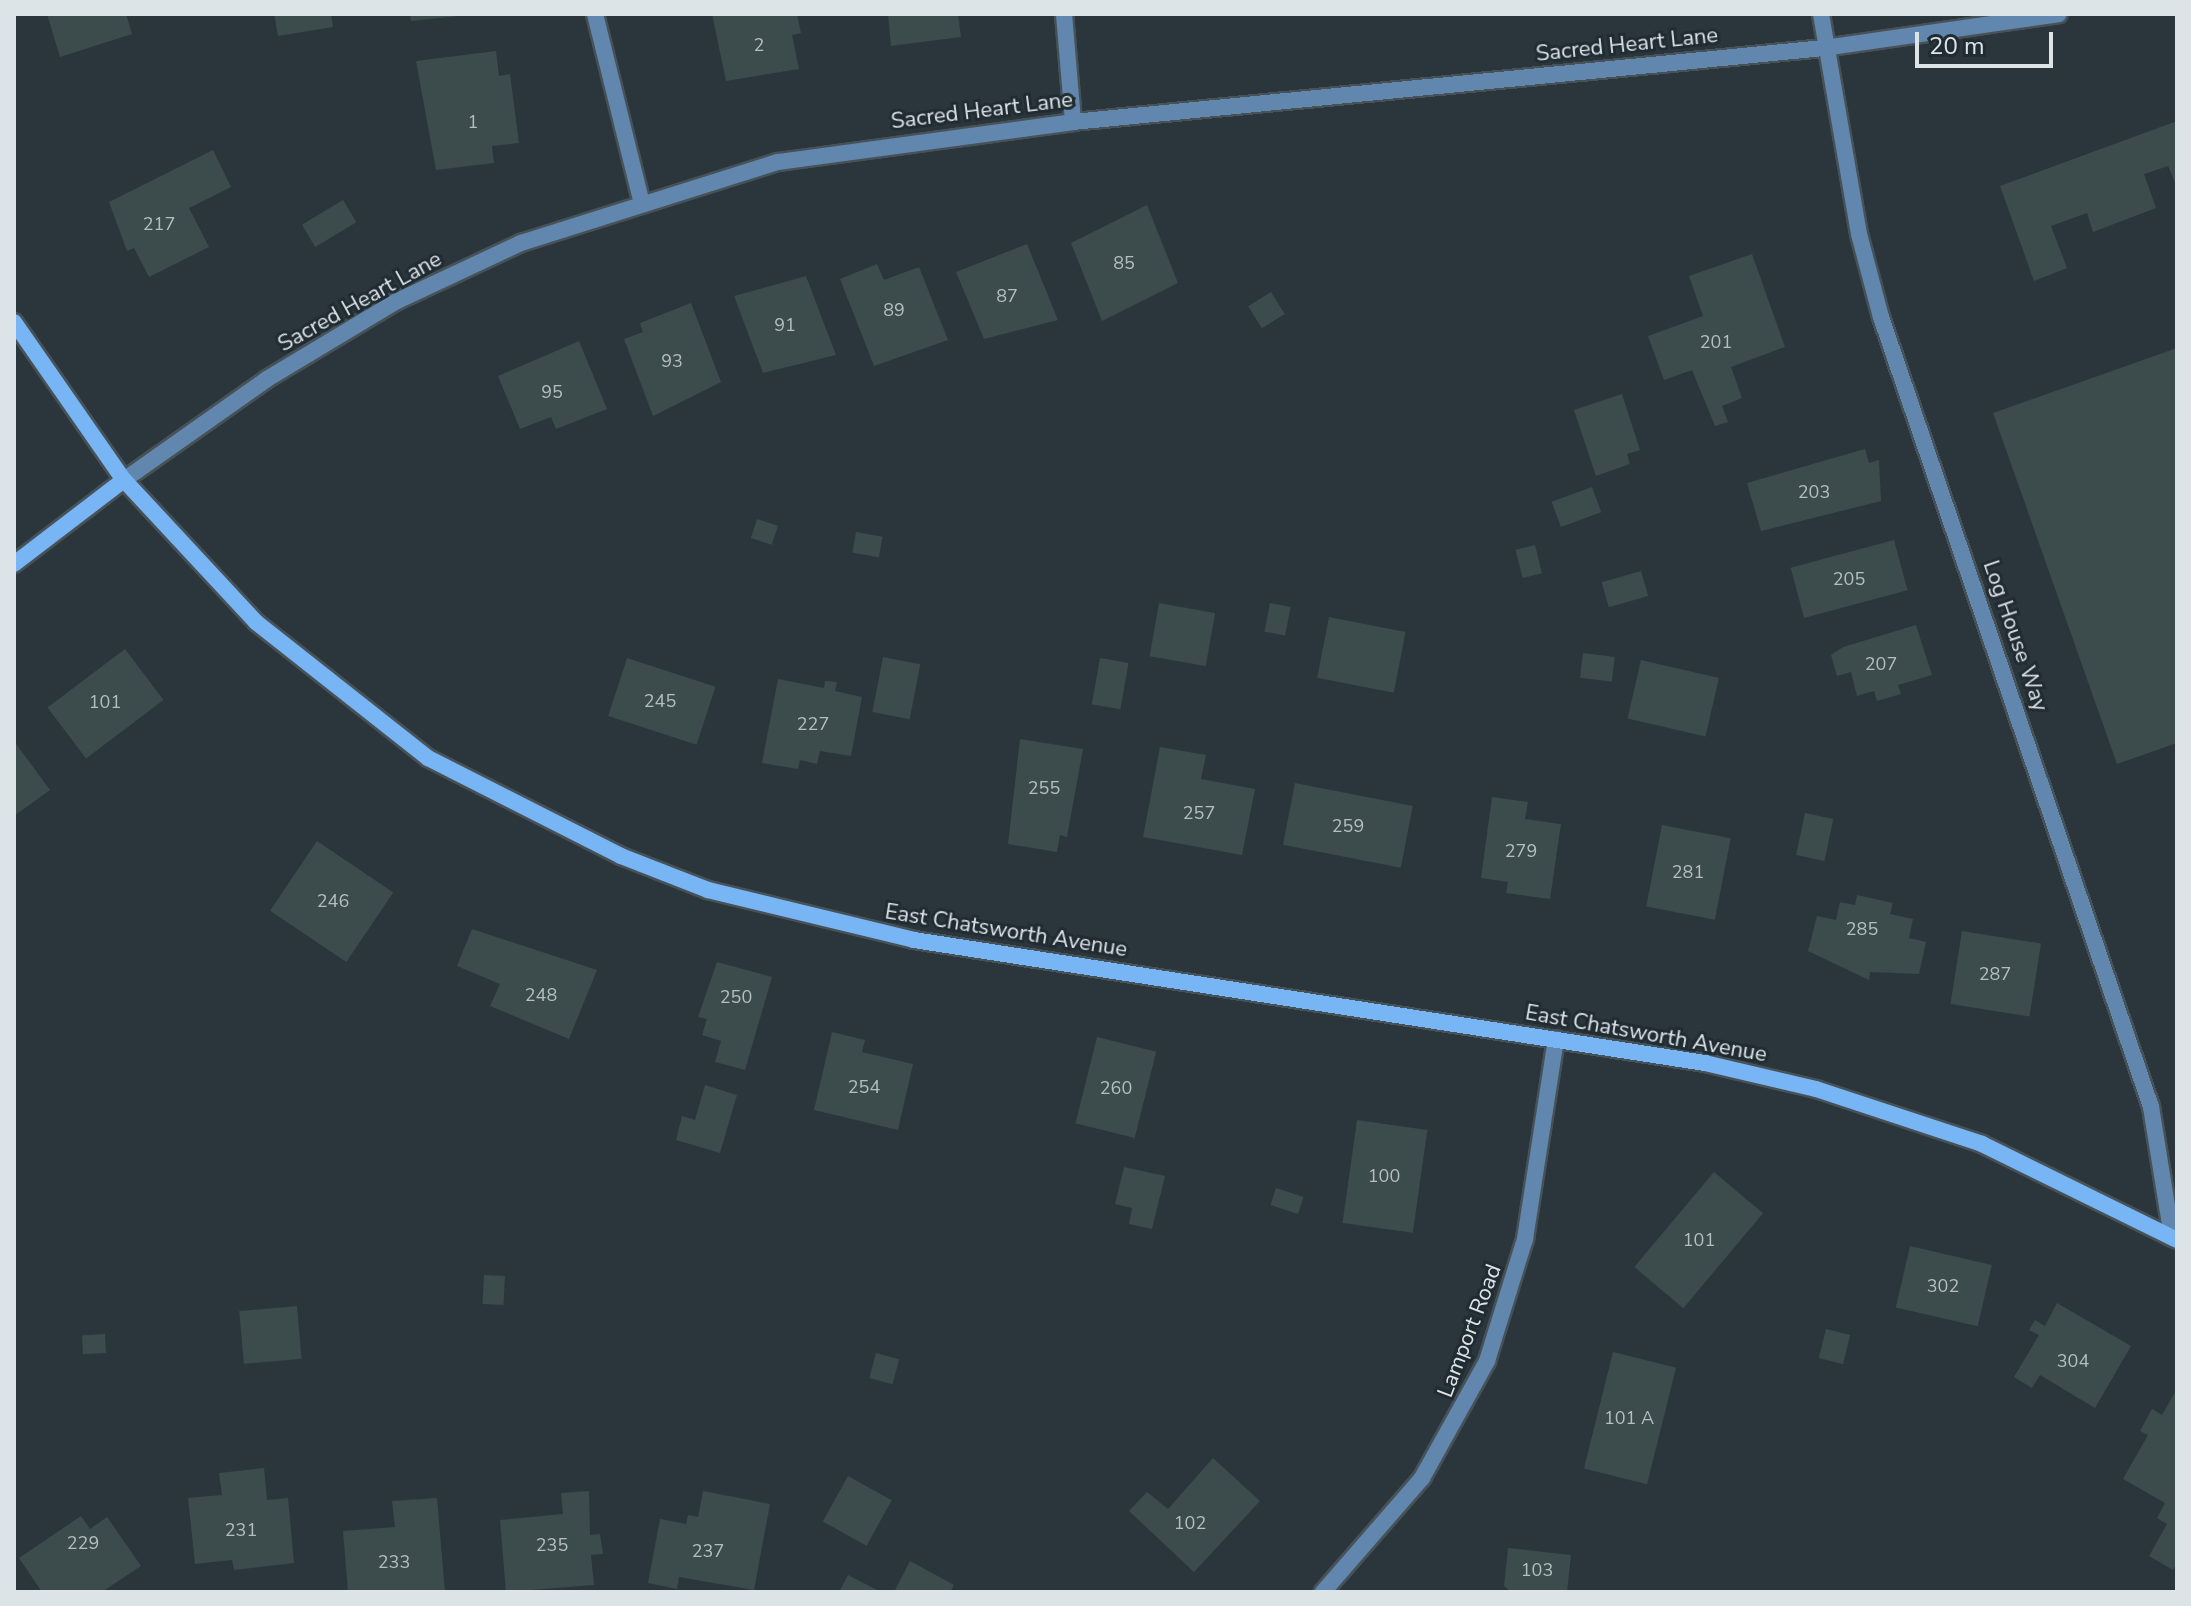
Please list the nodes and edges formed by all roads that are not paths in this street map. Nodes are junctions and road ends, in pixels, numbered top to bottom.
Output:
1 (595, 14) edge
2 (1064, 14) edge
3 (1821, 14) edge
4 (2059, 14) edge
5 (1824, 48) junction
6 (1073, 122) junction
7 (641, 200) junction
8 (14, 322) edge
9 (124, 480) junction
10 (14, 564) edge
11 (1556, 1039) junction
12 (2175, 1238) edge
13 (1323, 1592) edge

1 - 7 street
2 - 6 street
3 - 5 street, Log House Way
4 - 5 street, Sacred Heart Lane
5 - 6 street, Sacred Heart Lane
5 - 12 street, Log House Way
6 - 7 street, Sacred Heart Lane
7 - 9 street, Sacred Heart Lane
8 - 9 street, East Chatsworth Avenue
9 - 10 street, Sacred Heart Lane
9 - 11 street, East Chatsworth Avenue
11 - 12 street, East Chatsworth Avenue
11 - 13 street, Lamport Road

